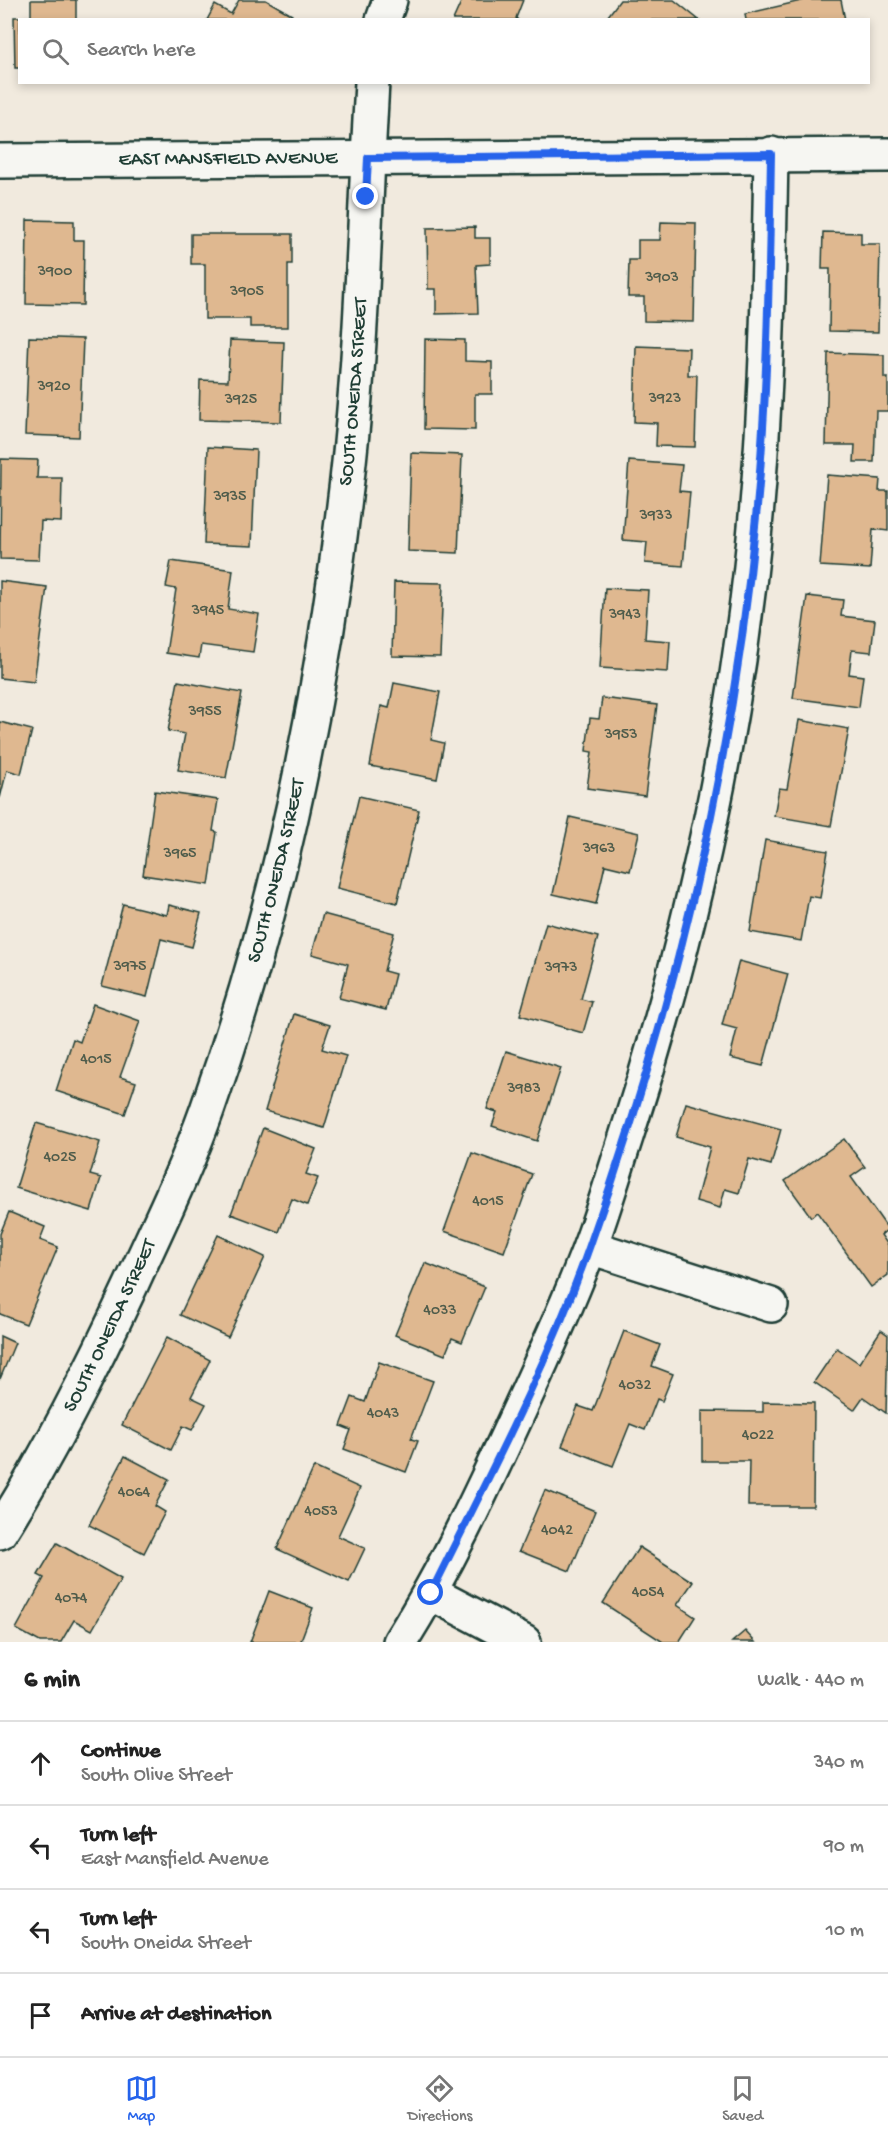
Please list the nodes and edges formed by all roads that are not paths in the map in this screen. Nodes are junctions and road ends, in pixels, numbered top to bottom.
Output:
1 (390, 0) edge
2 (384, 18) edge
3 (372, 84) edge
4 (771, 154) junction
5 (888, 155) edge
6 (368, 158) junction
7 (0, 161) edge
8 (590, 1247) junction
9 (771, 1305) dead end
10 (0, 1532) edge
11 (431, 1593) junction
12 (400, 1642) edge
13 (524, 1642) edge

1 - 2 street
3 - 6 street, SOUTH ONEIDA STREET
4 - 5 street, EAST MANSFIELD AVENUE
4 - 6 street, EAST MANSFIELD AVENUE
4 - 8 street
6 - 7 street, EAST MANSFIELD AVENUE
6 - 10 street, SOUTH ONEIDA STREET
8 - 9 street
8 - 11 street
11 - 12 street
11 - 13 street

